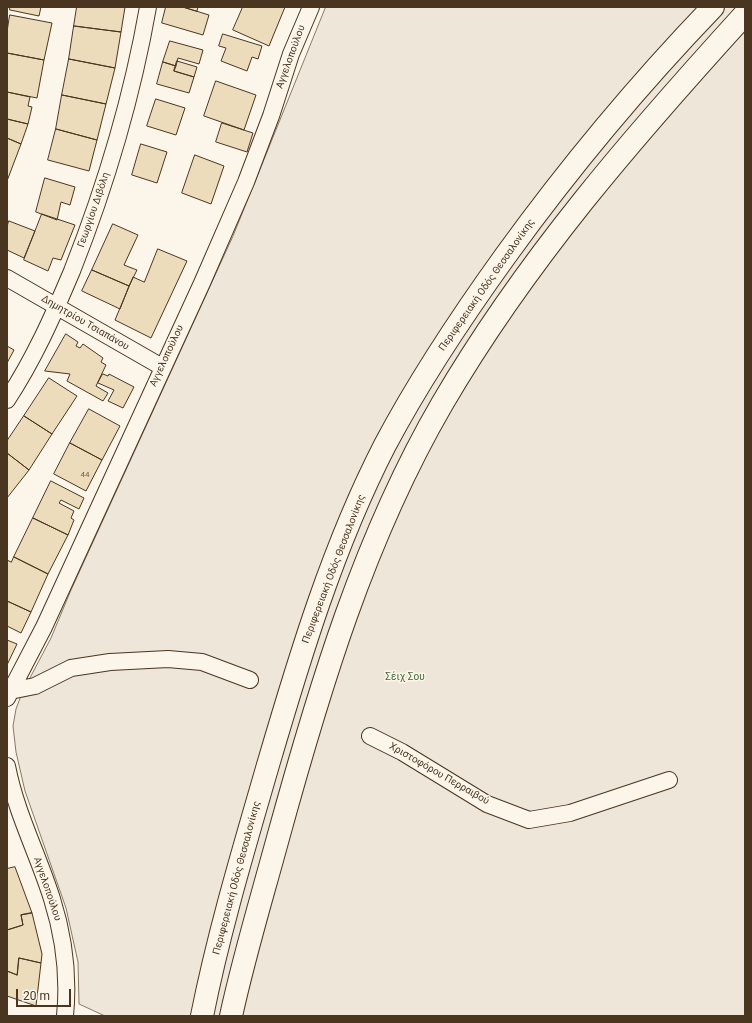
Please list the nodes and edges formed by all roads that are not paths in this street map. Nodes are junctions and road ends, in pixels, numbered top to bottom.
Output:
1 (148, 7) edge
2 (310, 7) edge
3 (713, 7) edge
4 (745, 14) edge
5 (7, 278) edge
6 (57, 307) junction
7 (162, 367) junction
8 (7, 400) edge
9 (250, 680) dead end
10 (8, 693) edge
11 (370, 736) dead end
12 (7, 766) edge
13 (669, 780) dead end
14 (227, 915) junction
15 (232, 1013) edge
16 (65, 1016) edge
17 (188, 1016) edge
18 (202, 1016) edge

1 - 6 street, Γεωργίου Διβόλη
2 - 7 street, Αγγελοπούλου
3 - 14 highway, Περιφερειακή Οδός Θεσσαλονίκης
4 - 15 highway
5 - 6 street, Δημητρίου Τσιαπάνου
6 - 7 street, Δημητρίου Τσιαπάνου
6 - 8 street, Γεωργίου Διβόλη
7 - 10 street, Αγγελοπούλου
9 - 10 street
11 - 13 street, Χριστοφόρου Περραιβού
12 - 16 street, Αγγελοπούλου
14 - 17 highway
14 - 18 highway, Περιφερειακή Οδός Θεσσαλονίκης

